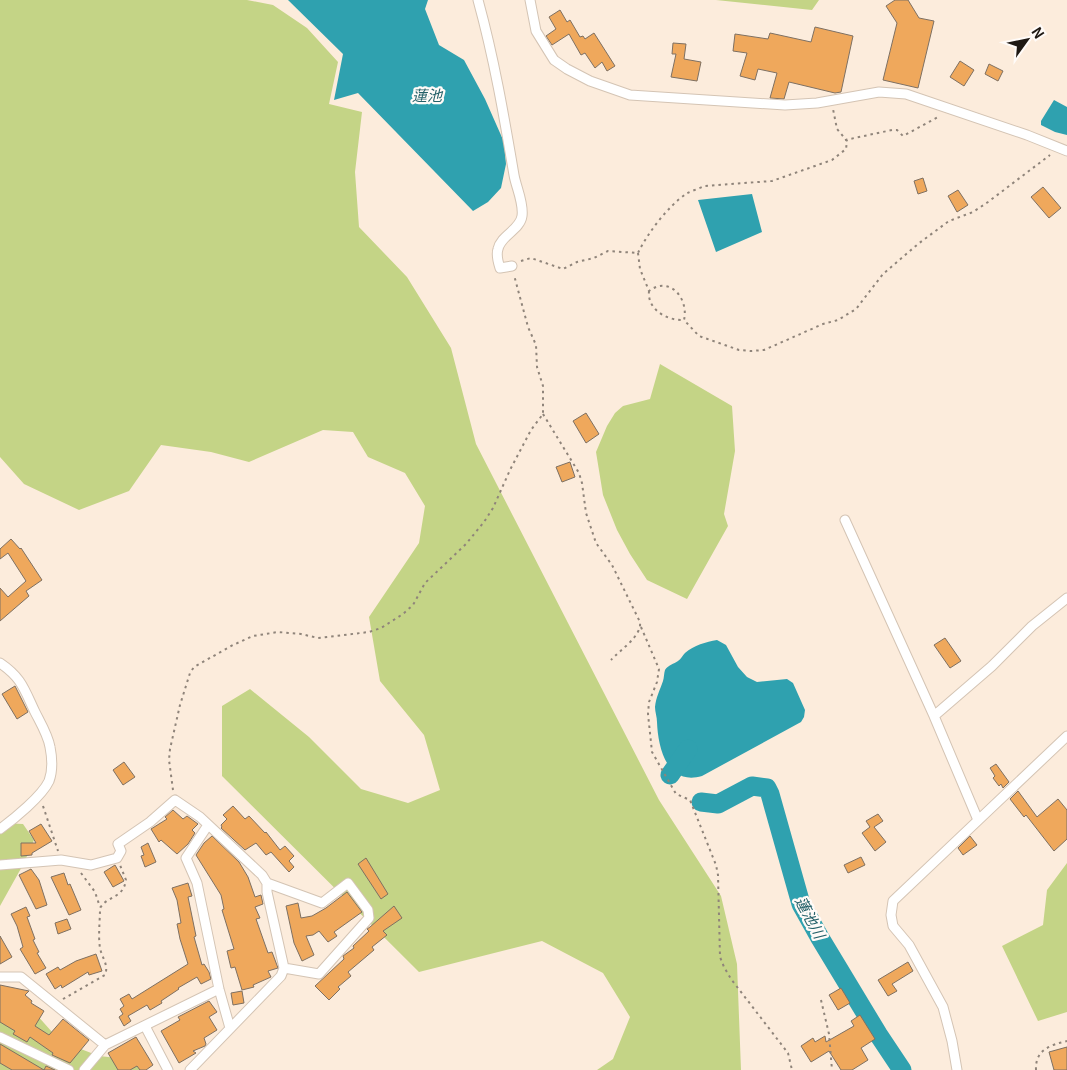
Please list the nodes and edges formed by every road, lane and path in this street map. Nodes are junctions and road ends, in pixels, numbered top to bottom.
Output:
1 (478, 0) edge
2 (530, 0) edge
3 (832, 100) junction
4 (948, 108) junction
5 (845, 140) junction
6 (1056, 147) junction
7 (1067, 152) edge
8 (638, 253) junction
9 (512, 266) junction
10 (650, 291) junction
11 (684, 320) junction
12 (543, 414) junction
13 (845, 520) dead end
14 (1067, 598) edge
15 (641, 627) junction
16 (611, 660) dead end
17 (0, 663) edge
18 (934, 716) junction
19 (1067, 736) edge
20 (38, 794) junction
21 (175, 800) junction
22 (978, 820) junction
23 (208, 824) junction
24 (0, 829) edge
25 (117, 858) junction
26 (61, 860) junction
27 (73, 863) junction
28 (0, 865) edge
29 (267, 883) junction
30 (100, 908) junction
31 (284, 968) junction
32 (0, 978) edge
33 (219, 989) junction
34 (821, 1000) dead end
35 (56, 1006) junction
36 (145, 1026) junction
37 (230, 1028) junction
38 (0, 1037) edge
39 (1067, 1041) edge
40 (105, 1045) junction
41 (69, 1070) edge
42 (84, 1070) edge
43 (168, 1070) edge
44 (190, 1070) edge
45 (792, 1070) edge
46 (832, 1070) edge
47 (957, 1070) edge
48 (1036, 1070) edge

1 - 9 street
2 - 3 street
3 - 4 street
3 - 5 path
4 - 5 path
4 - 6 street
5 - 8 path
6 - 7 street
6 - 11 path
8 - 9 path
8 - 10 path
9 - 12 path
10 - 11 path
10 - 11 path
12 - 15 path
12 - 21 path
13 - 18 street
14 - 18 street
15 - 16 path
15 - 45 path
17 - 20 street
18 - 22 street
19 - 22 street
20 - 24 street
20 - 26 path
21 - 23 street
21 - 25 street
22 - 47 street
23 - 29 street
23 - 33 street
25 - 27 street
25 - 30 path
26 - 27 street
26 - 28 street
27 - 30 path
29 - 31 street
29 - 31 street
30 - 35 path
31 - 37 street
32 - 35 street
33 - 36 street
33 - 37 street
34 - 46 path
35 - 40 street
36 - 40 street
36 - 43 street
37 - 44 street
38 - 41 street
39 - 48 path
40 - 42 street

